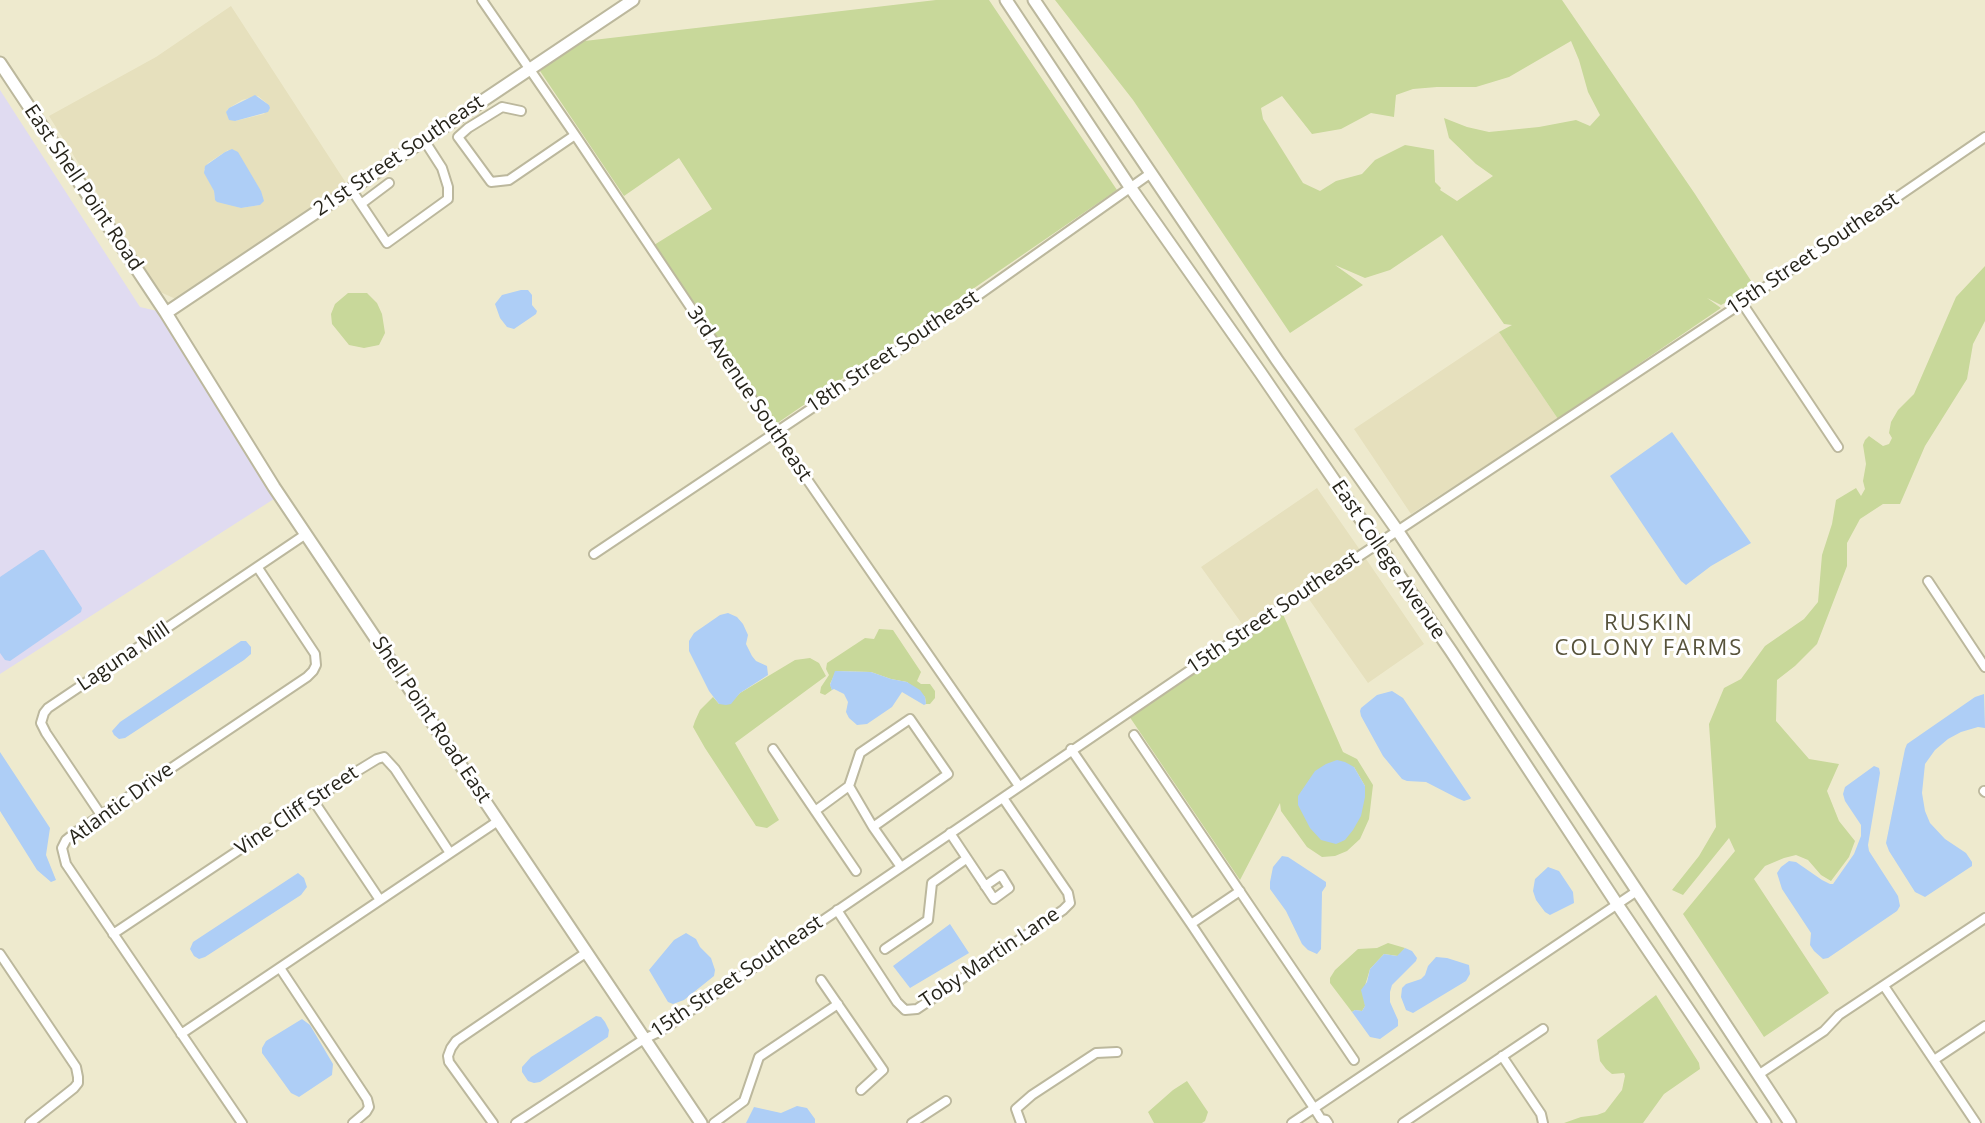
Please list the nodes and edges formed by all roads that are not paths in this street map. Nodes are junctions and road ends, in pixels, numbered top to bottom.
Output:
1 (482, 0) edge
2 (633, 0) edge
3 (1006, 0) edge
4 (1034, 0) edge
5 (0, 63) edge
6 (529, 69) junction
7 (492, 94) junction
8 (502, 107) junction
9 (521, 111) dead end
10 (575, 135) junction
11 (1985, 137) edge
12 (424, 140) junction
13 (1151, 173) junction
14 (389, 183) dead end
15 (1130, 187) junction
16 (351, 189) junction
17 (361, 204) junction
18 (1742, 303) junction
19 (166, 313) junction
20 (775, 433) junction
21 (1838, 447) dead end
22 (1397, 530) junction
23 (306, 534) junction
24 (1377, 543) junction
25 (594, 554) dead end
26 (258, 568) junction
27 (1928, 581) dead end
28 (1984, 663) edge
29 (1134, 735) dead end
30 (773, 749) dead end
31 (1071, 749) junction
32 (849, 786) junction
33 (1019, 786) junction
34 (1003, 798) junction
35 (313, 800) junction
36 (815, 811) junction
37 (101, 815) junction
38 (498, 821) junction
39 (873, 827) junction
40 (950, 833) junction
41 (450, 853) junction
42 (966, 859) junction
43 (901, 867) junction
44 (856, 871) dead end
45 (985, 886) junction
46 (1240, 891) junction
47 (1637, 891) junction
48 (380, 900) junction
49 (1617, 904) junction
50 (837, 910) junction
51 (1985, 918) edge
52 (1191, 924) junction
53 (113, 934) junction
54 (885, 949) dead end
55 (587, 952) junction
56 (0, 954) edge
57 (280, 968) junction
58 (821, 980) dead end
59 (1884, 986) junction
60 (838, 1004) junction
61 (1985, 1026) edge
62 (1543, 1029) dead end
63 (181, 1034) junction
64 (644, 1039) junction
65 (1117, 1052) dead end
66 (1502, 1056) junction
67 (1354, 1060) dead end
68 (1934, 1060) junction
69 (1758, 1075) junction
70 (861, 1090) dead end
71 (946, 1101) dead end
72 (1314, 1108) junction
73 (1323, 1122) edge
74 (30, 1123) edge
75 (242, 1123) edge
76 (353, 1123) edge
77 (493, 1123) edge
78 (516, 1123) edge
79 (701, 1123) edge
80 (714, 1123) edge
81 (912, 1123) edge
82 (1021, 1123) edge
83 (1292, 1123) edge
84 (1403, 1123) edge
85 (1543, 1123) edge
86 (1765, 1123) edge
87 (1790, 1123) edge
88 (1976, 1123) edge

1 - 6 street, 3rd Avenue Southeast
2 - 6 main road, 21st Street Southeast
3 - 15 main road, East College Avenue
4 - 13 main road, East College Avenue
5 - 19 main road, East Shell Point Road
6 - 7 main road, 21st Street Southeast
6 - 10 street, 3rd Avenue Southeast
7 - 8 street
7 - 12 main road, 21st Street Southeast
8 - 9 street
8 - 10 street
10 - 20 street, 3rd Avenue Southeast
11 - 18 street, 15th Street Southeast
12 - 16 main road, 21st Street Southeast
12 - 17 street
13 - 15 street, 18th Street Southeast
13 - 22 main road, East College Avenue
14 - 17 street
15 - 20 street, 18th Street Southeast
15 - 24 main road, East College Avenue
16 - 17 street
16 - 19 main road, 21st Street Southeast
18 - 21 street
18 - 22 street, 15th Street Southeast
19 - 23 main road, Shell Point Road East
20 - 25 street, 18th Street Southeast
20 - 33 street, 3rd Avenue Southeast
22 - 24 street, 15th Street Southeast
22 - 47 main road, East College Avenue
23 - 26 street, Laguna Mill
23 - 38 main road, Shell Point Road East
24 - 31 street, 15th Street Southeast
24 - 49 main road, East College Avenue
26 - 37 street, Atlantic Drive
26 - 37 street, Laguna Mill
27 - 28 street
29 - 46 street
30 - 36 street
31 - 33 street, 15th Street Southeast
31 - 52 street
32 - 36 street
32 - 39 street
32 - 39 street
33 - 34 street, 15th Street Southeast
34 - 40 street, 15th Street Southeast
34 - 50 street, Toby Martin Lane
35 - 41 street, Vine Cliff Street
35 - 48 street
35 - 53 street, Vine Cliff Street
36 - 44 street
37 - 53 street, Atlantic Drive
38 - 41 street
38 - 55 main road, Shell Point Road East
39 - 43 street
40 - 42 street
40 - 43 street, 15th Street Southeast
41 - 48 street
42 - 45 street
42 - 54 street
43 - 50 street, 15th Street Southeast
45 - 45 street
46 - 52 street
46 - 67 street
47 - 49 street
47 - 69 main road, East College Avenue
48 - 57 street
49 - 72 street
49 - 86 main road, East College Avenue
50 - 64 street, 15th Street Southeast
51 - 59 street
52 - 72 street
53 - 63 street, Atlantic Drive
55 - 64 main road, Shell Point Road East
55 - 77 street
56 - 74 street
57 - 63 street
57 - 76 street
58 - 60 street
59 - 68 street
59 - 69 street
60 - 70 street
60 - 80 street
61 - 68 street
62 - 66 street
63 - 75 street, Atlantic Drive
64 - 78 street, 15th Street Southeast
64 - 79 main road, Shell Point Road East
65 - 82 street
66 - 84 street
66 - 85 street
68 - 88 street
69 - 87 main road, East College Avenue
71 - 81 street
72 - 73 street
72 - 83 street

